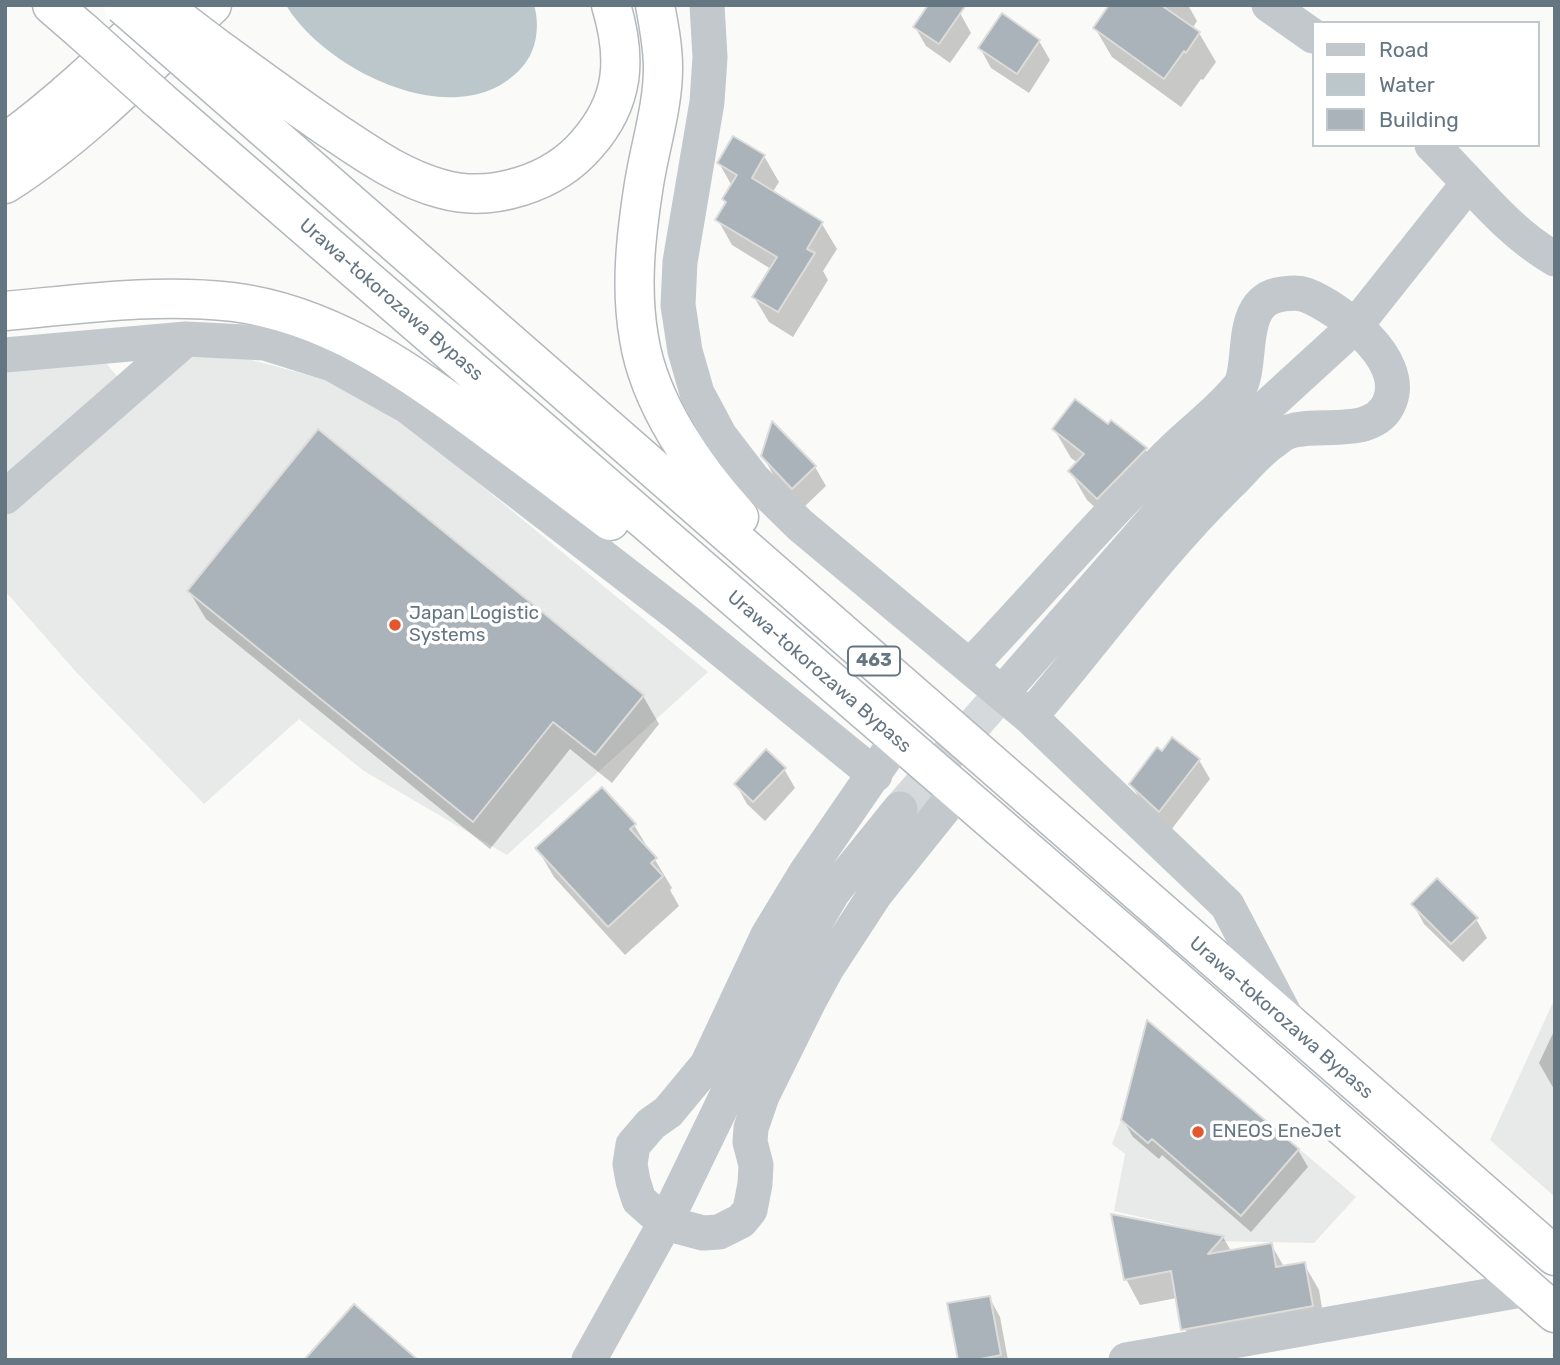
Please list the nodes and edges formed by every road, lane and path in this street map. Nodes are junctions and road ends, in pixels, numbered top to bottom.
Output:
1 (52, 5) edge
2 (123, 5) edge
3 (161, 5) edge
4 (212, 5) edge
5 (611, 5) edge
6 (654, 5) edge
7 (707, 5) edge
8 (1269, 5) edge
9 (1312, 35) edge
10 (203, 56) junction
11 (5, 143) edge
12 (1434, 147) edge
13 (5, 184) edge
14 (1468, 184) junction
15 (1555, 259) edge
16 (5, 311) edge
17 (1356, 325) junction
18 (186, 339) junction
19 (5, 355) edge
20 (5, 497) edge
21 (970, 666) junction
22 (1010, 684) tunnel mouth
23 (1030, 717) junction
24 (886, 731) junction
25 (875, 775) junction
26 (957, 792) junction
27 (900, 809) tunnel mouth
28 (1097, 858) junction
29 (1292, 1028) junction
30 (665, 1223) junction
31 (1555, 1256) edge
32 (1541, 1301) edge
33 (589, 1360) edge
34 (1126, 1360) edge

1 - 24 highway, Urawa-tokorozawa Bypass / 463, bridge
2 - 10 highway, Urawa-tokorozawa Bypass / 463, bridge
3 - 10 highway, bridge
3 - 11 highway
4 - 13 highway
5 - 10 highway
6 - 28 highway
7 - 21 street
8 - 9 street
10 - 28 highway, Urawa-tokorozawa Bypass / 463
12 - 14 street
14 - 15 street
14 - 17 street
16 - 24 highway
17 - 21 street
17 - 22 street
17 - 23 street
18 - 19 street
18 - 20 street
18 - 25 street
21 - 23 street
23 - 29 street
24 - 25 street
24 - 26 highway, Urawa-tokorozawa Bypass / 463
25 - 30 street
26 - 30 street
26 - 32 highway, Urawa-tokorozawa Bypass / 463
27 - 30 street
28 - 29 highway, Urawa-tokorozawa Bypass / 463
29 - 31 highway, Urawa-tokorozawa Bypass / 463
30 - 33 street
32 - 34 street

